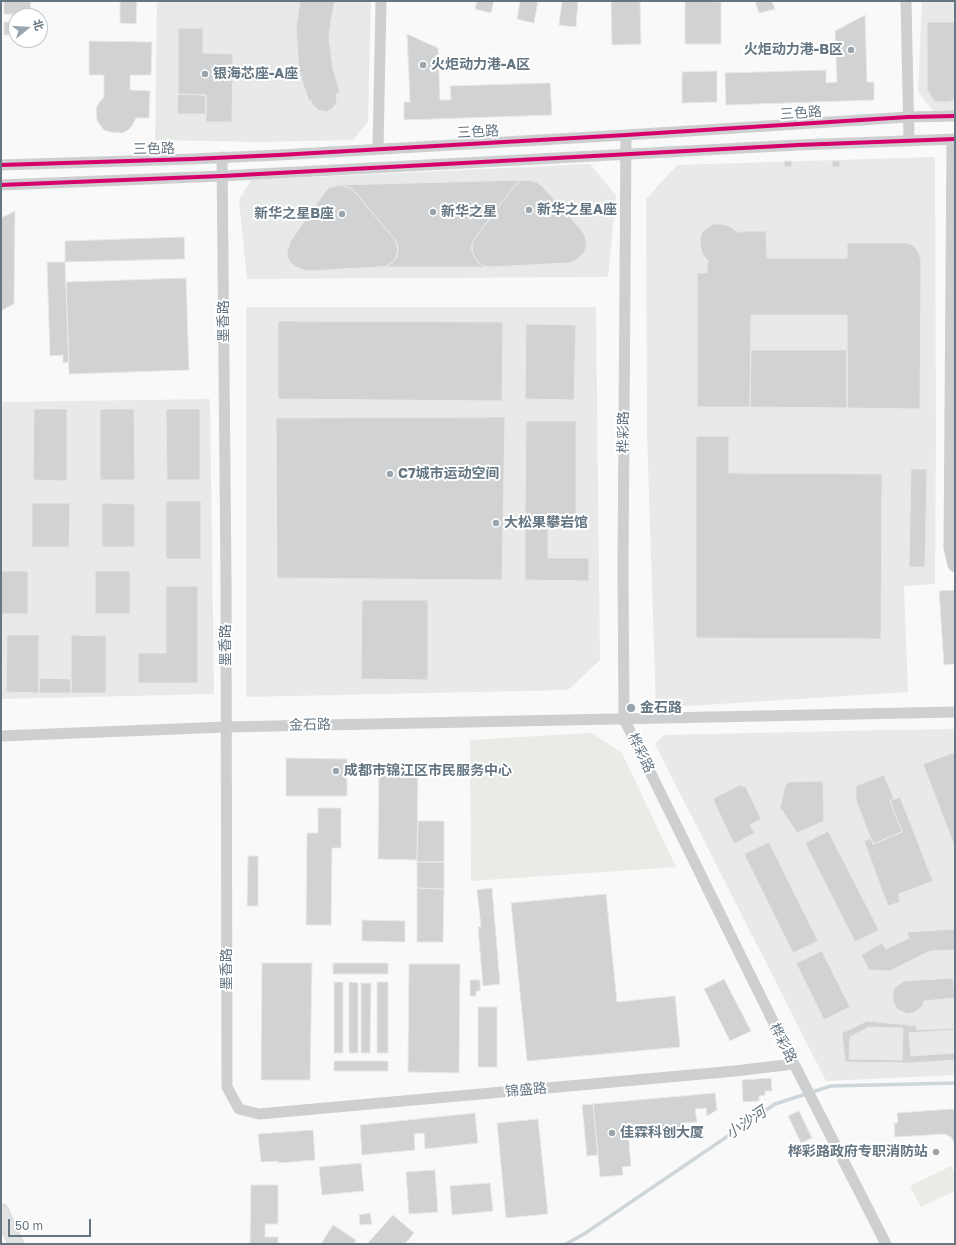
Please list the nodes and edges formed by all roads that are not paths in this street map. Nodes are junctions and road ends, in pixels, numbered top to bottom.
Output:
1 (381, 1) edge
2 (906, 1) edge
3 (955, 116) edge
4 (908, 117) junction
5 (626, 135) junction
6 (954, 139) edge
7 (909, 140) junction
8 (378, 149) junction
9 (625, 154) junction
10 (222, 157) junction
11 (1, 165) edge
12 (222, 176) junction
13 (1, 185) edge
14 (955, 567) edge
15 (955, 712) edge
16 (624, 719) junction
17 (226, 727) junction
18 (1, 736) edge
19 (794, 1064) junction
20 (259, 1114) joint
21 (1, 1211) edge
22 (16, 1244) edge
23 (886, 1244) edge

1 - 8 street
2 - 4 street
3 - 4 street, 三色路
4 - 5 street, 三色路
4 - 7 street
5 - 8 street, 三色路
5 - 9 street, 桦彩路
6 - 7 street, 三色路
6 - 14 street
7 - 9 street, 三色路
8 - 10 street, 三色路
9 - 12 street, 三色路
9 - 16 street, 桦彩路
10 - 11 street, 三色路
10 - 12 street, 墨香路
12 - 13 street, 三色路
12 - 17 street, 墨香路
15 - 16 street, 金石路
16 - 17 street, 金石路
16 - 19 street, 桦彩路
17 - 18 street, 金石路
17 - 20 street, 墨香路
19 - 20 street, 锦盛路
19 - 23 street, 桦彩路
21 - 22 main road

